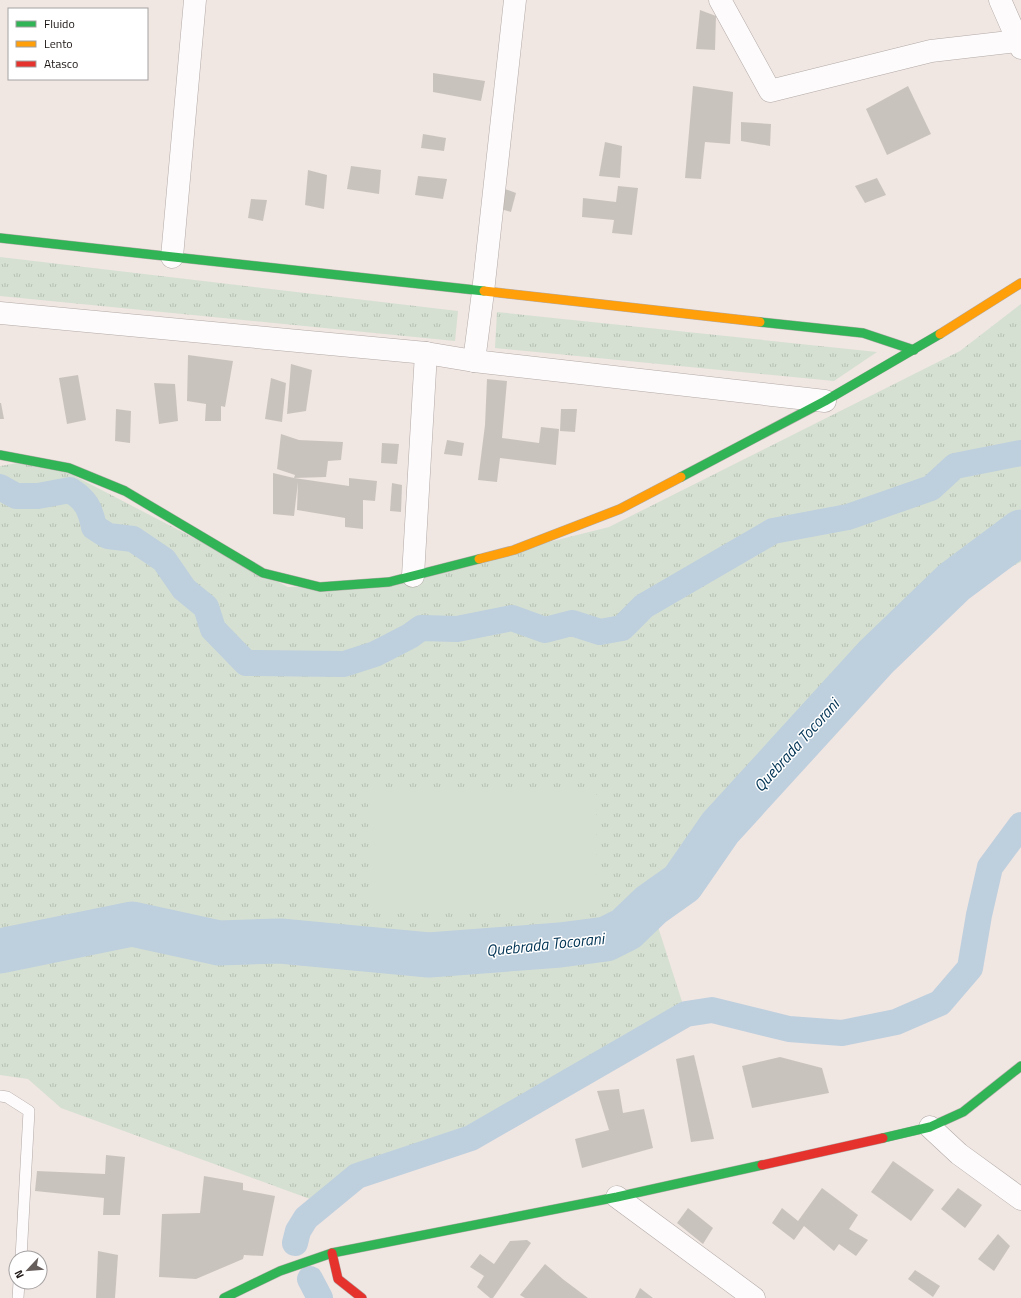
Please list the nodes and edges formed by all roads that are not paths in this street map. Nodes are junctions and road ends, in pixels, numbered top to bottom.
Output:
1 (195, 0) edge
2 (516, 0) edge
3 (720, 0) edge
4 (1000, 0) edge
5 (1020, 45) edge
6 (0, 238) edge
7 (172, 257) junction
8 (1021, 283) edge
9 (483, 292) junction
10 (0, 313) edge
11 (914, 350) junction
12 (426, 353) junction
13 (474, 361) junction
14 (825, 401) junction
15 (0, 455) edge
16 (413, 576) junction
17 (1021, 1066) edge
18 (0, 1096) edge
19 (930, 1127) junction
20 (617, 1197) junction
21 (1021, 1199) edge
22 (21, 1250) edge
23 (332, 1253) junction
24 (224, 1298) edge
25 (362, 1298) edge
26 (754, 1298) edge

1 - 7 street
2 - 9 street
3 - 5 street
4 - 5 street
6 - 7 street
7 - 9 street
8 - 11 street
9 - 11 street
9 - 13 street
10 - 12 street
11 - 14 street
12 - 13 street
12 - 16 street
13 - 14 street
14 - 16 street
15 - 16 street
17 - 19 street
18 - 22 lane
19 - 20 street
19 - 21 street
20 - 23 street
20 - 26 street
23 - 24 street
23 - 25 street

